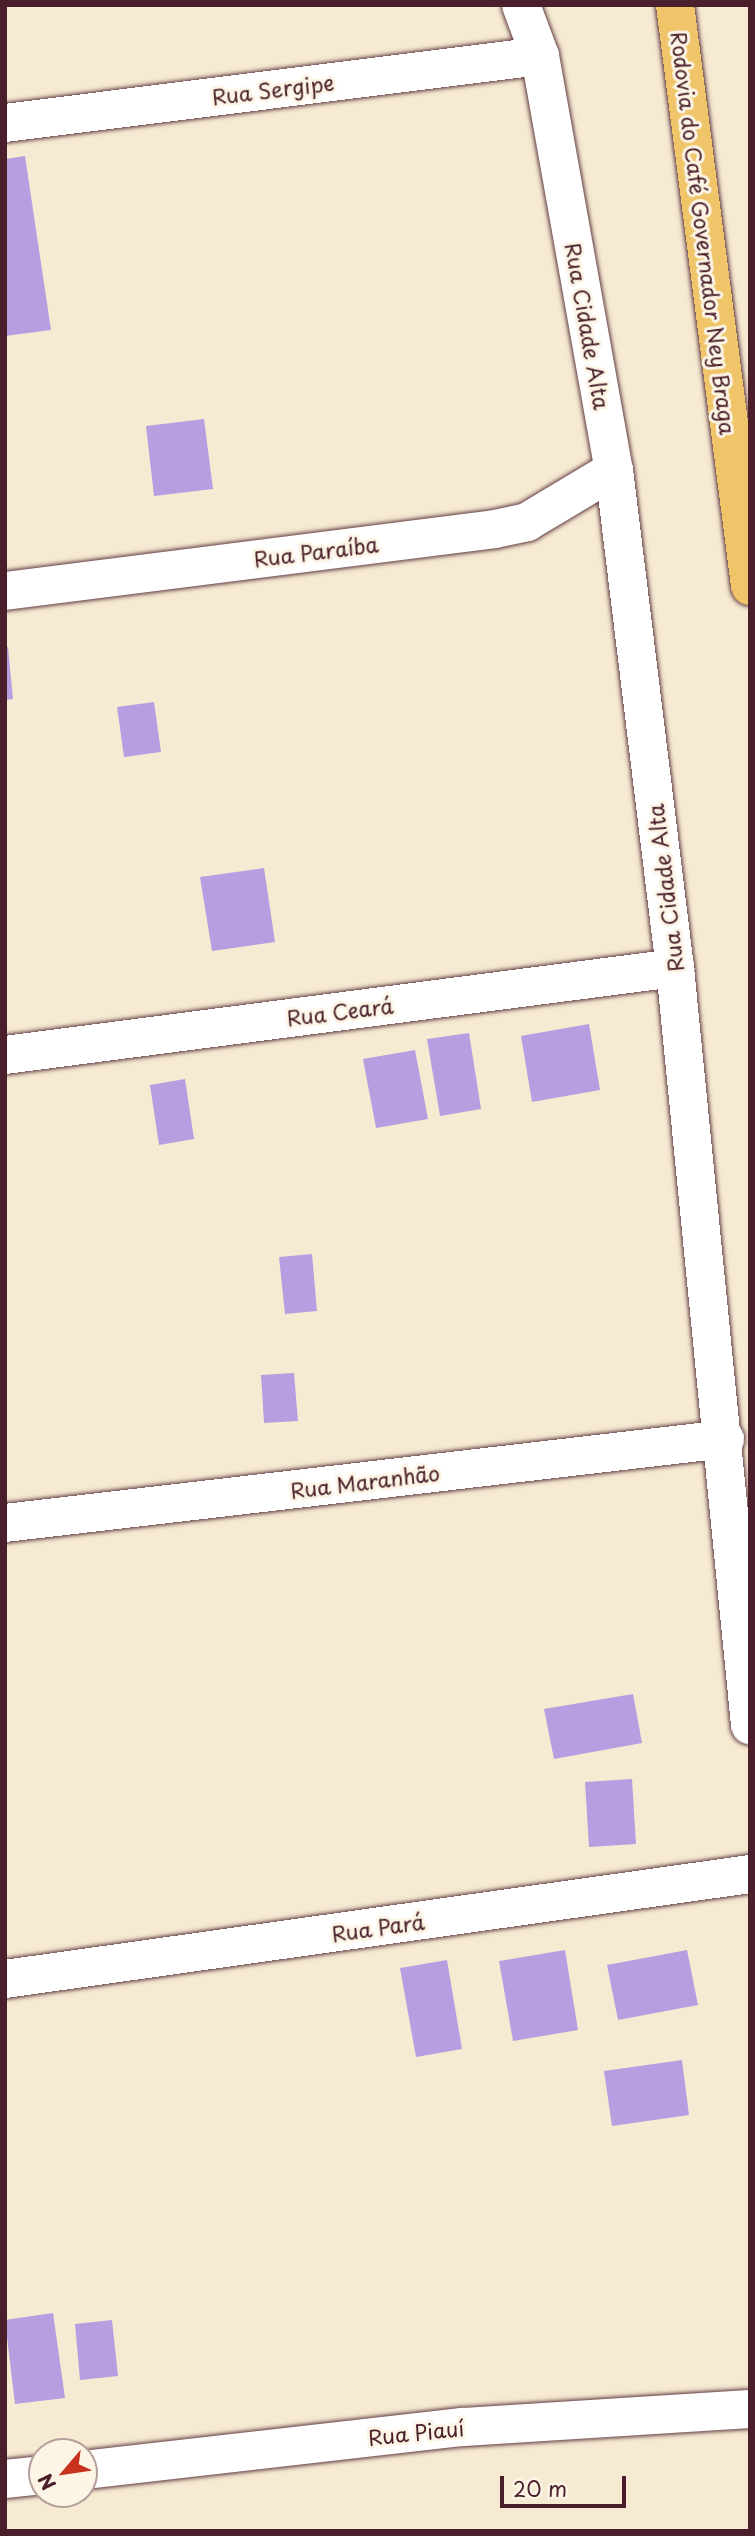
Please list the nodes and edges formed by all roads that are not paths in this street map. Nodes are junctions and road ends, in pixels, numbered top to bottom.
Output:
1 (521, 5) edge
2 (675, 5) edge
3 (540, 55) junction
4 (5, 123) edge
5 (614, 470) junction
6 (750, 586) edge
7 (5, 591) edge
8 (675, 968) junction
9 (5, 1055) edge
10 (726, 1438) junction
11 (5, 1523) edge
12 (750, 1725) edge
13 (750, 1874) edge
14 (5, 1979) edge
15 (750, 2409) edge
16 (98, 2468) edge
17 (28, 2477) edge
18 (5, 2479) edge

1 - 3 street, Rua Cidade Alta
2 - 6 highway, Rodovia do Café Governador Ney Braga
3 - 4 street, Rua Sergipe
3 - 5 street, Rua Cidade Alta
5 - 7 street, Rua Paraíba
5 - 8 street, Rua Cidade Alta
8 - 9 street, Rua Ceará
8 - 10 street, Rua Cidade Alta
10 - 11 street, Rua Maranhão
10 - 12 street, Rua Cidade Alta
13 - 14 street, Rua Pará
15 - 16 street, Rua Piauí
17 - 18 street

